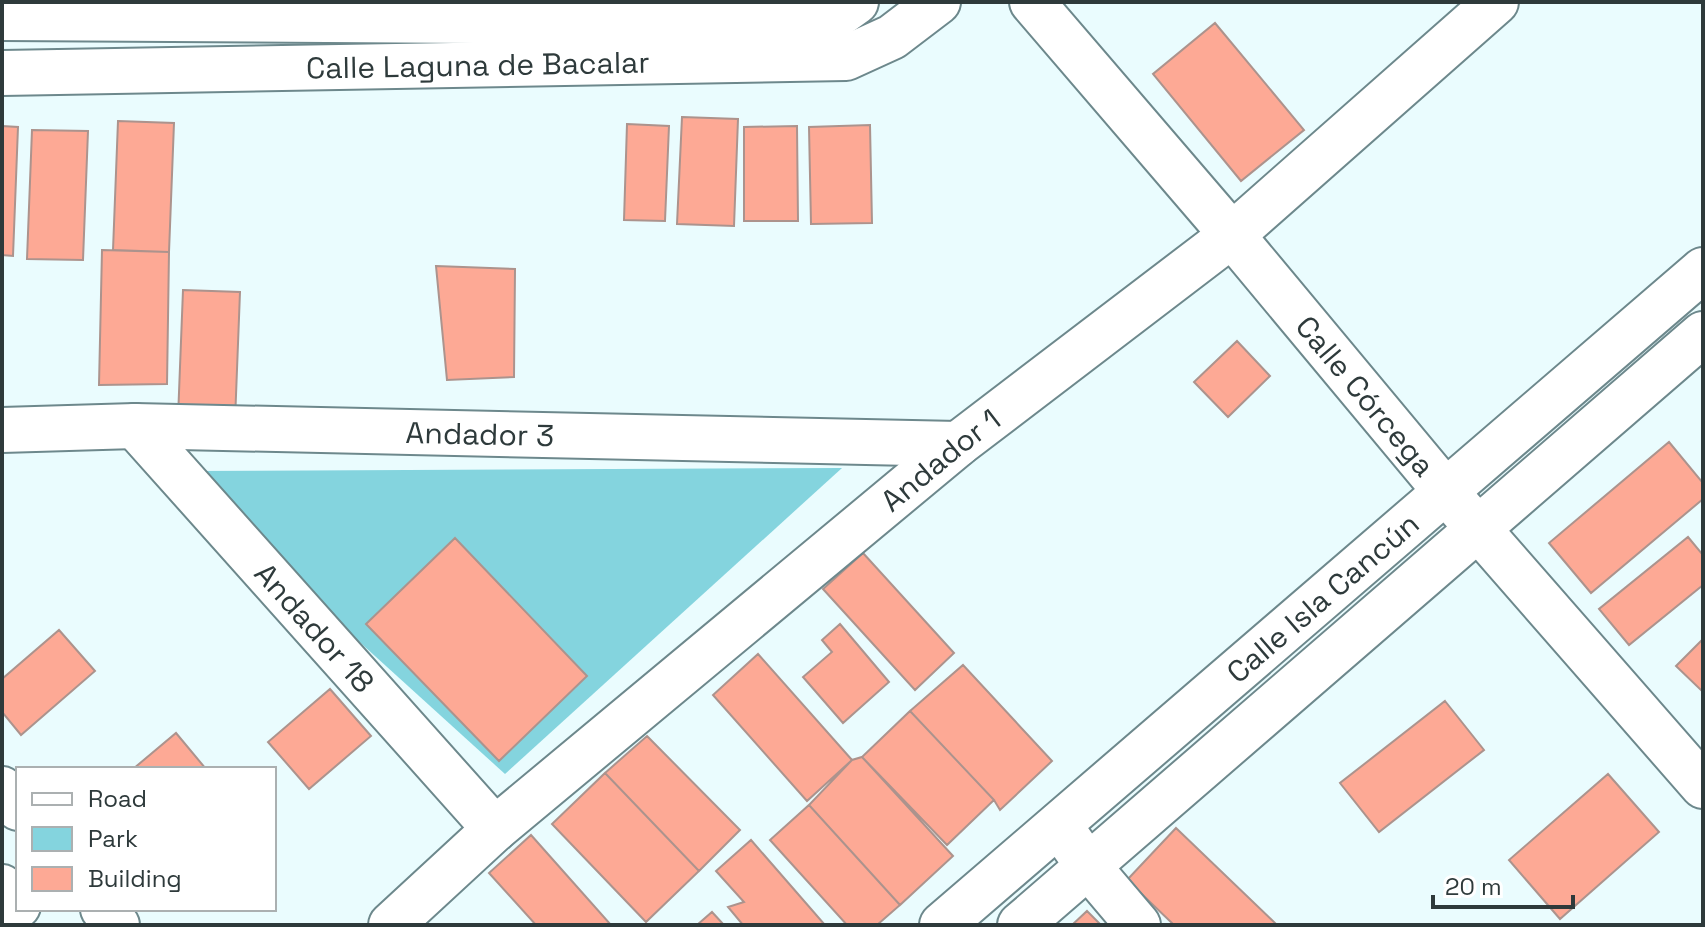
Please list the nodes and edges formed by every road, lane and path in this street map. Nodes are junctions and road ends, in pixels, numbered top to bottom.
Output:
1 (856, 2) edge
2 (938, 2) edge
3 (1032, 2) edge
4 (1496, 2) edge
5 (2, 18) edge
6 (2, 73) edge
7 (1232, 235) junction
8 (1703, 270) edge
9 (1703, 334) edge
10 (135, 426) junction
11 (2, 430) edge
12 (958, 444) junction
13 (1446, 492) junction
14 (1479, 528) junction
15 (1703, 786) edge
16 (2, 789) edge
17 (16, 806) edge
18 (1059, 825) junction
19 (495, 829) junction
20 (1088, 866) junction
21 (2, 887) edge
22 (16, 904) edge
23 (391, 925) edge
24 (942, 925) edge
25 (1020, 925) edge
26 (1138, 925) edge

1 - 5 street, Calle Laguna de Bacalar
2 - 6 street, Calle Laguna de Bacalar
3 - 7 street, Calle Córcega
4 - 7 street, Andador 1
7 - 12 street, Andador 1
7 - 13 street, Calle Córcega
8 - 13 street, Calle Isla Cancún
9 - 14 street, Calle Isla Cancún
10 - 11 street, Andador 3
10 - 12 street, Andador 3
10 - 19 street, Andador 18
12 - 19 street, Andador 1
13 - 14 street, Calle Córcega
13 - 18 street, Calle Isla Cancún
14 - 15 street, Calle Córcega
14 - 20 street, Calle Isla Cancún
16 - 17 street
18 - 20 street
18 - 24 street, Calle Isla Cancún
19 - 23 street, Andador 1
20 - 25 street, Calle Isla Cancún
20 - 26 street
21 - 22 street

